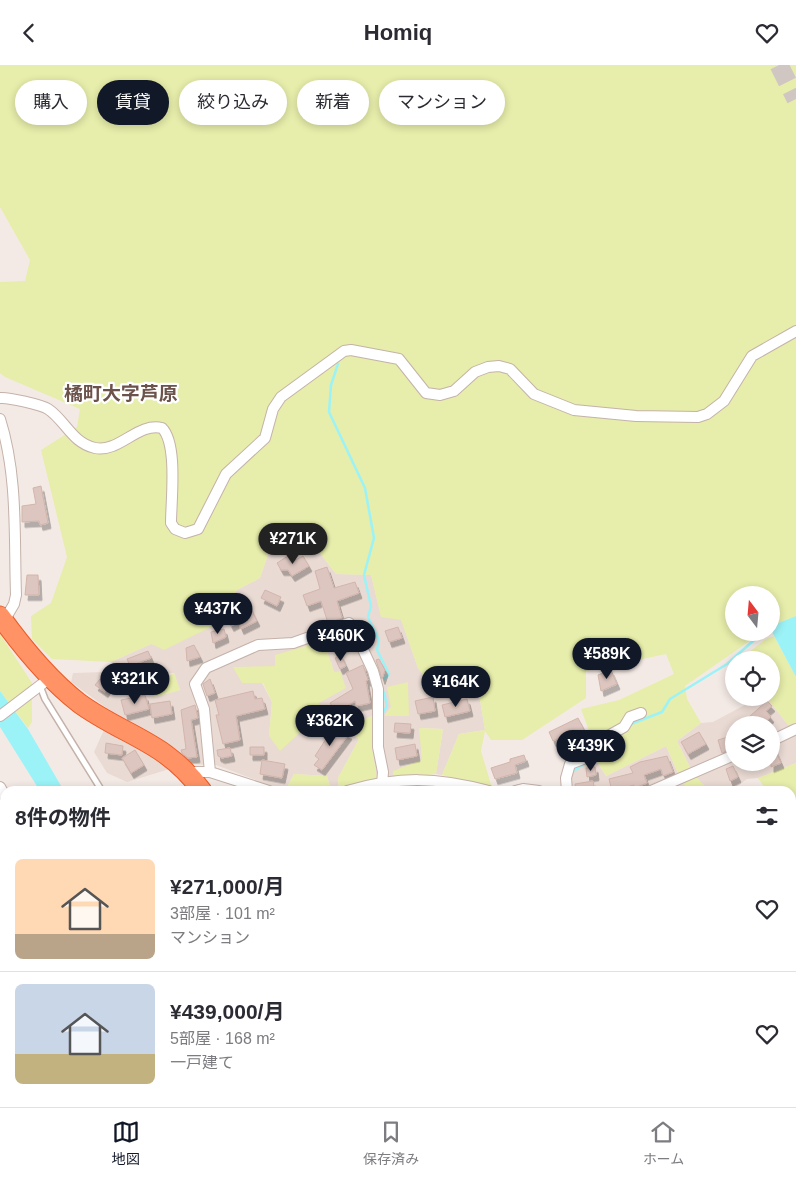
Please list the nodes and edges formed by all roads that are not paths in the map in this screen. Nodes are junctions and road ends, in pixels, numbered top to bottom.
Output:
1 (796, 331) edge
2 (0, 398) edge
3 (0, 419) edge
4 (2, 619) edge
5 (42, 685) junction
6 (641, 713) dead end
7 (0, 716) edge
8 (796, 729) edge
9 (780, 737) edge
10 (725, 759) edge
11 (210, 772) junction
12 (188, 773) junction
13 (382, 784) junction
14 (99, 786) edge
15 (198, 786) edge
16 (253, 786) edge
17 (372, 786) edge
18 (466, 786) edge
19 (567, 786) edge
20 (662, 786) edge

1 - 2 street
3 - 4 street
4 - 5 highway
5 - 7 street
5 - 12 highway
5 - 14 lane
6 - 19 street
8 - 9 street
10 - 20 street
11 - 12 street
11 - 13 street
11 - 16 street
12 - 15 highway
13 - 17 street
13 - 18 street

